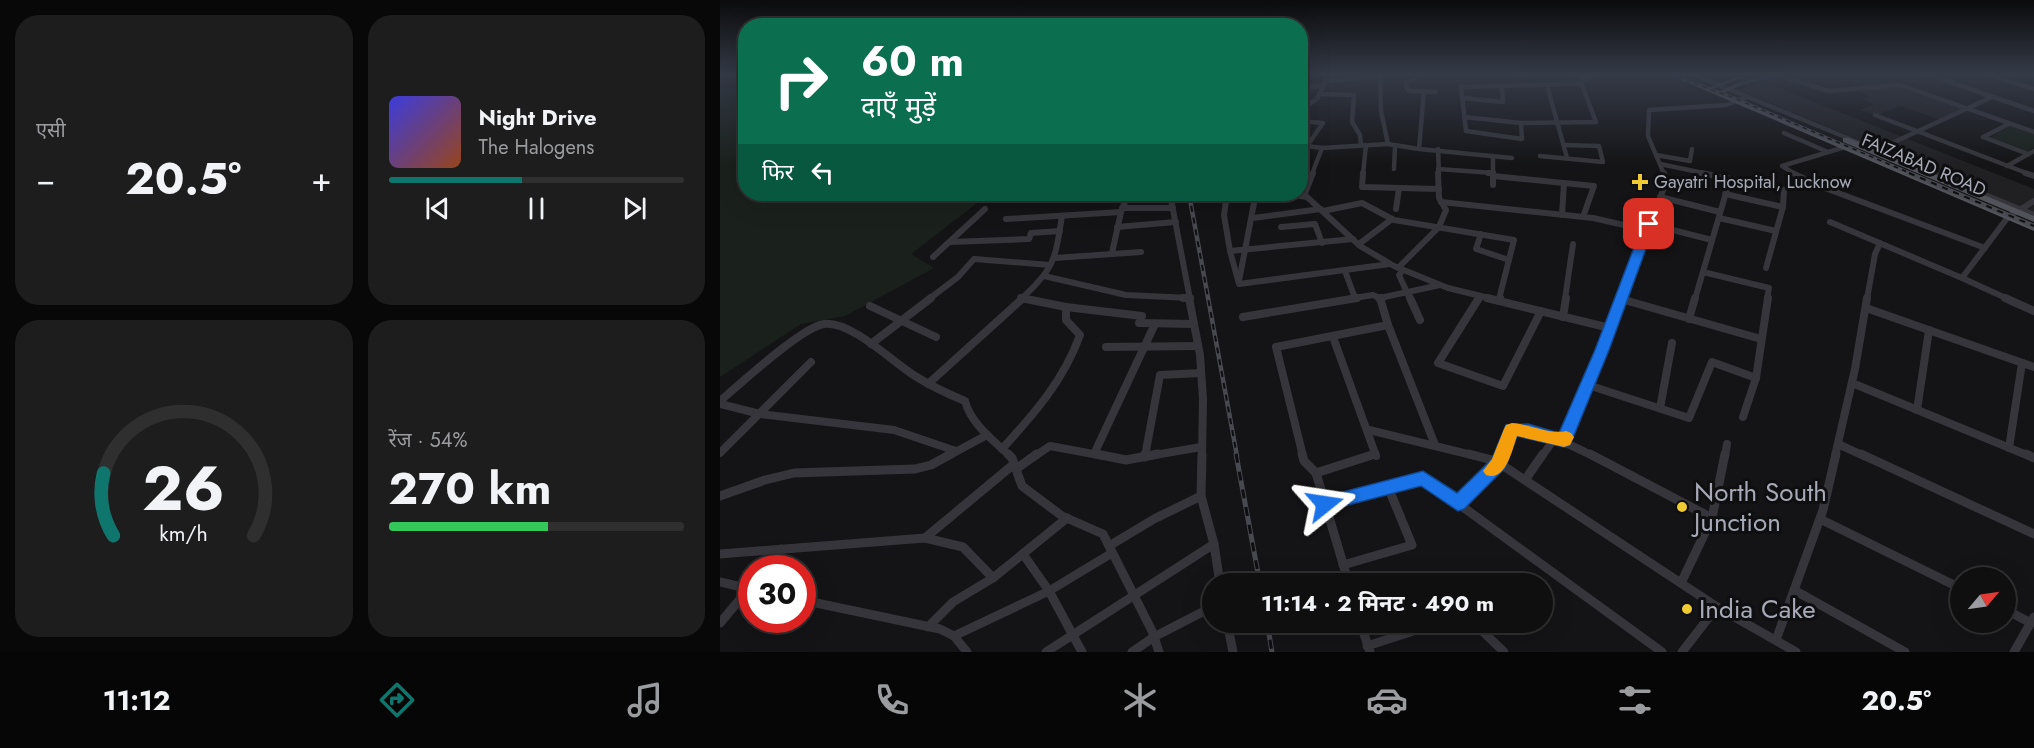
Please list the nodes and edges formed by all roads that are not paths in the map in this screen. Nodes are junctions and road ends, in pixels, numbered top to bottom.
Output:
1 (1353, 104) edge
2 (1380, 104) edge
3 (1423, 104) edge
4 (1463, 104) edge
5 (1552, 104) edge
6 (1589, 104) edge
7 (1727, 104) edge
8 (1753, 104) edge
9 (1755, 104) edge
10 (1762, 104) edge
11 (1954, 104) edge
12 (1977, 104) edge
13 (2014, 104) edge
14 (1967, 109) junction
15 (2034, 111) edge
16 (1875, 115) dead end
17 (1464, 117) junction
18 (1308, 121) edge
19 (1556, 122) junction
20 (1521, 123) junction
21 (2009, 124) junction
22 (1918, 131) junction
23 (2034, 132) edge
24 (1784, 133) dead end
25 (1388, 144) junction
26 (1308, 145) edge
27 (1363, 145) junction
28 (1564, 145) junction
29 (1308, 146) edge
30 (1395, 146) junction
31 (1845, 147) junction
32 (1322, 148) junction
33 (1419, 149) junction
34 (1438, 149) junction
35 (1692, 149) dead end
36 (1876, 151) junction
37 (1828, 152) junction
38 (2031, 153) edge
39 (1656, 155) junction
40 (1493, 156) junction
41 (1540, 156) dead end
42 (1512, 158) dead end
43 (1567, 158) junction
44 (1660, 165) junction
45 (2007, 166) junction
46 (1394, 169) dead end
47 (1438, 170) junction
48 (1493, 175) junction
49 (2034, 176) edge
50 (1730, 179) junction
51 (1564, 183) junction
52 (1308, 185) edge
53 (1492, 185) dead end
54 (1399, 188) junction
55 (1439, 189) junction
56 (1725, 194) junction
57 (1660, 197) junction
58 (1308, 199) edge
59 (1125, 201) edge
60 (1172, 201) edge
61 (1226, 201) edge
62 (1255, 201) edge
63 (2034, 201) edge
64 (1441, 202) junction
65 (1783, 207) junction
66 (1173, 208) junction
67 (985, 209) dead end
68 (1396, 209) dead end
69 (1121, 210) junction
70 (1322, 210) junction
71 (2018, 210) junction
72 (1562, 214) junction
73 (1719, 215) junction
74 (1062, 216) junction
75 (1583, 217) junction
76 (2008, 217) junction
77 (2034, 217) edge
78 (1252, 218) junction
79 (1006, 219) dead end
80 (1392, 219) junction
81 (1176, 222) junction
82 (1830, 222) dead end
83 (1117, 227) junction
84 (1281, 227) dead end
85 (1439, 227) junction
86 (1648, 227) junction
87 (2034, 228) edge
88 (1059, 231) junction
89 (1776, 231) junction
90 (1480, 234) junction
91 (1712, 240) junction
92 (950, 242) junction
93 (1356, 242) junction
94 (1322, 243) junction
95 (1880, 243) junction
96 (1573, 244) dead end
97 (1985, 248) junction
98 (1246, 249) junction
99 (1230, 251) junction
100 (1141, 252) dead end
101 (1112, 253) junction
102 (933, 257) dead end
103 (1055, 258) junction
104 (1509, 260) junction
105 (1390, 264) junction
106 (1050, 265) junction
107 (1766, 268) dead end
108 (1401, 269) junction
109 (1345, 271) junction
110 (1703, 272) junction
111 (1044, 276) junction
112 (1962, 278) junction
113 (1239, 284) junction
114 (1440, 285) junction
115 (1406, 293) junction
116 (1480, 296) junction
117 (1021, 298) junction
118 (1190, 298) junction
119 (1355, 298) junction
120 (1380, 298) junction
121 (1620, 299) junction
122 (1498, 301) junction
123 (870, 306) dead end
124 (1066, 307) junction
125 (1866, 308) junction
126 (1541, 311) junction
127 (2034, 311) edge
128 (1243, 317) dead end
129 (1563, 317) junction
130 (1689, 319) junction
131 (1141, 320) joint
132 (1420, 320) dead end
133 (901, 321) junction
134 (1155, 324) junction
135 (1194, 324) junction
136 (1388, 326) junction
137 (1610, 328) junction
138 (1929, 330) junction
139 (936, 337) dead end
140 (1333, 337) junction
141 (1761, 339) junction
142 (1672, 343) dead end
143 (871, 345) junction
144 (1198, 346) junction
145 (1107, 347) dead end
146 (1143, 348) junction
147 (811, 362) dead end
148 (2022, 363) junction
149 (2034, 367) edge
150 (1201, 373) junction
151 (1756, 378) junction
152 (1852, 383) junction
153 (928, 384) junction
154 (1588, 385) junction
155 (720, 403) edge
156 (1660, 408) junction
157 (1917, 410) junction
158 (760, 414) junction
159 (1743, 417) dead end
160 (1369, 430) junction
161 (987, 435) junction
162 (1555, 438) junction
163 (1564, 441) junction
164 (1727, 444) dead end
165 (1838, 444) junction
166 (1435, 445) junction
167 (1201, 447) junction
168 (2009, 448) junction
169 (1002, 449) junction
170 (956, 451) junction
171 (720, 452) edge
172 (1094, 454) junction
173 (1145, 457) junction
174 (2034, 458) edge
175 (1499, 463) junction
176 (1015, 467) junction
177 (1316, 473) junction
178 (1525, 480) junction
179 (1388, 487) junction
180 (720, 496) edge
181 (1201, 496) junction
182 (1325, 504) junction
183 (1458, 504) junction
184 (1067, 518) junction
185 (1712, 518) junction
186 (1820, 519) junction
187 (2034, 534) edge
188 (925, 538) junction
189 (1214, 544) junction
190 (781, 549) junction
191 (1111, 550) junction
192 (720, 554) edge
193 (1023, 554) junction
194 (776, 555) edge
195 (1343, 565) junction
196 (1218, 573) edge
197 (1345, 573) edge
198 (993, 578) junction
199 (720, 582) edge
200 (1681, 583) junction
201 (1950, 583) edge
202 (738, 586) edge
203 (1794, 590) junction
204 (1049, 591) junction
205 (1133, 596) junction
206 (738, 602) edge
207 (816, 603) edge
208 (1718, 607) junction
209 (1202, 612) edge
210 (2016, 614) edge
211 (2032, 620) edge
212 (720, 623) edge
213 (928, 627) junction
214 (1229, 633) edge
215 (1364, 633) edge
216 (1412, 633) edge
217 (1484, 633) edge
218 (1072, 634) junction
219 (954, 636) junction
220 (1154, 637) junction
221 (1776, 640) junction
222 (1369, 649) edge
223 (967, 652) edge
224 (1046, 652) edge
225 (1082, 652) edge
226 (1132, 652) edge
227 (1160, 652) edge
228 (1233, 652) edge
229 (1504, 652) edge
230 (1662, 652) edge
231 (1682, 652) edge
232 (1796, 652) edge
233 (1905, 652) edge
234 (2014, 652) edge

1 - 27 street
2 - 25 street
3 - 33 street
4 - 17 street
5 - 19 street
6 - 19 street
7 - 39 street
8 - 31 main road, FAIZABAD ROAD
9 - 36 main road, FAIZABAD ROAD
10 - 36 street
11 - 14 street
12 - 14 street
13 - 15 street
14 - 21 street
14 - 22 street
16 - 22 street
17 - 20 street
17 - 20 street
18 - 26 street
19 - 20 street
19 - 28 street
21 - 23 street
21 - 38 street
22 - 36 street
22 - 45 street
24 - 37 street
25 - 27 street
25 - 30 street
27 - 32 street
27 - 54 street
28 - 43 street
28 - 43 street
29 - 32 street
30 - 33 street
30 - 46 street
31 - 37 street
31 - 76 main road, FAIZABAD ROAD
32 - 52 street
33 - 34 street
34 - 40 street
34 - 47 street
35 - 39 street
36 - 71 main road, FAIZABAD ROAD
37 - 97 street
38 - 45 street
39 - 44 street
40 - 42 street
40 - 48 street
41 - 43 street
44 - 50 street
44 - 57 street
45 - 49 street
47 - 48 street
47 - 55 street
48 - 51 street
48 - 53 street
50 - 56 street
50 - 65 street
51 - 72 street
51 - 75 street
54 - 55 street
54 - 68 street
55 - 64 street
56 - 65 street
56 - 73 street
57 - 73 street
57 - 86 street
58 - 70 street
59 - 69 street
60 - 66 street
61 - 99 street
62 - 78 street
63 - 71 street
64 - 72 street
64 - 85 street
65 - 89 street
66 - 69 street
66 - 81 street
67 - 92 street
69 - 74 street
69 - 83 street
70 - 78 street
70 - 80 street
70 - 93 street
71 - 76 street
71 - 77 main road, FAIZABAD ROAD
72 - 75 street
73 - 89 street
73 - 91 street
74 - 79 street
74 - 88 street
75 - 86 street
76 - 87 main road, FAIZABAD ROAD
76 - 97 street
78 - 98 street
80 - 85 street
80 - 93 street
81 - 83 street
81 - 118 street
82 - 95 street
83 - 101 street
84 - 94 street
85 - 90 street
85 - 108 street
86 - 91 street
86 - 121 street
88 - 92 street
88 - 103 street
89 - 107 street
90 - 104 street
90 - 104 street
91 - 110 street
92 - 102 street
93 - 94 street
93 - 105 street
94 - 98 street
95 - 112 street
95 - 125 street
96 - 129 street
97 - 112 street
98 - 99 street
98 - 113 street
99 - 113 street
100 - 101 street
101 - 103 street
103 - 106 street
104 - 122 street
105 - 108 street
105 - 109 street
106 - 111 street
106 - 133 street
108 - 114 street
108 - 115 street
109 - 113 street
109 - 119 street
110 - 130 street
110 - 141 street
111 - 117 street
111 - 118 street
112 - 127 street
114 - 115 street
114 - 116 street
115 - 120 street
115 - 132 street
116 - 122 street
116 - 126 street
117 - 124 street
117 - 153 street
118 - 135 street
119 - 120 street
119 - 128 street
120 - 136 street
121 - 130 street
121 - 137 street
122 - 126 street
123 - 133 street
124 - 131 street
124 - 169 street
125 - 138 street
125 - 152 street
126 - 129 street
129 - 137 street
130 - 141 street
131 - 134 street
133 - 139 street
133 - 143 street
134 - 135 street
134 - 146 street
135 - 144 street
136 - 140 street
136 - 166 street
137 - 154 street
138 - 148 street
138 - 157 street
140 - 160 street
140 - 177 street
141 - 151 street
142 - 156 street
143 - 153 street
143 - 155 street
144 - 146 street
144 - 150 street
145 - 146 street
146 - 172 street
147 - 158 street
148 - 149 street
148 - 168 street
150 - 167 street
150 - 173 street
151 - 156 street
151 - 159 street
152 - 157 street
152 - 165 street
153 - 161 street
154 - 156 street
154 - 163 street
155 - 158 street
157 - 168 street
158 - 170 street
158 - 171 street
160 - 166 street
160 - 177 street
161 - 169 street
161 - 170 street
162 - 163 street
162 - 175 street
162 - 178 street
163 - 185 street
164 - 185 street
165 - 186 street
165 - 187 street
166 - 175 street
167 - 173 street
167 - 181 street
168 - 174 street
169 - 176 street
170 - 180 street
172 - 173 street
172 - 176 street
175 - 178 street
175 - 183 street
176 - 184 street
176 - 188 street
177 - 182 street
178 - 200 street
179 - 182 street
179 - 183 street
179 - 195 street
181 - 189 street
181 - 191 street
182 - 195 street
183 - 230 street
184 - 191 street
184 - 193 street
185 - 200 street
186 - 201 street
186 - 203 street
188 - 190 street
188 - 198 street
189 - 196 street
189 - 205 street
190 - 192 street
190 - 194 street
191 - 204 street
191 - 205 street
193 - 198 street
193 - 204 street
195 - 197 street
198 - 213 street
199 - 202 street
200 - 208 street
203 - 221 street
203 - 233 street
204 - 218 street
204 - 219 street
205 - 218 street
205 - 220 street
206 - 212 street
207 - 213 street
208 - 221 street
208 - 231 street
209 - 220 street
210 - 211 street
211 - 234 street
213 - 219 street
214 - 228 street
215 - 222 street
216 - 222 street
217 - 229 street
218 - 224 street
218 - 225 street
219 - 223 street
220 - 226 street
220 - 227 street
221 - 232 street

